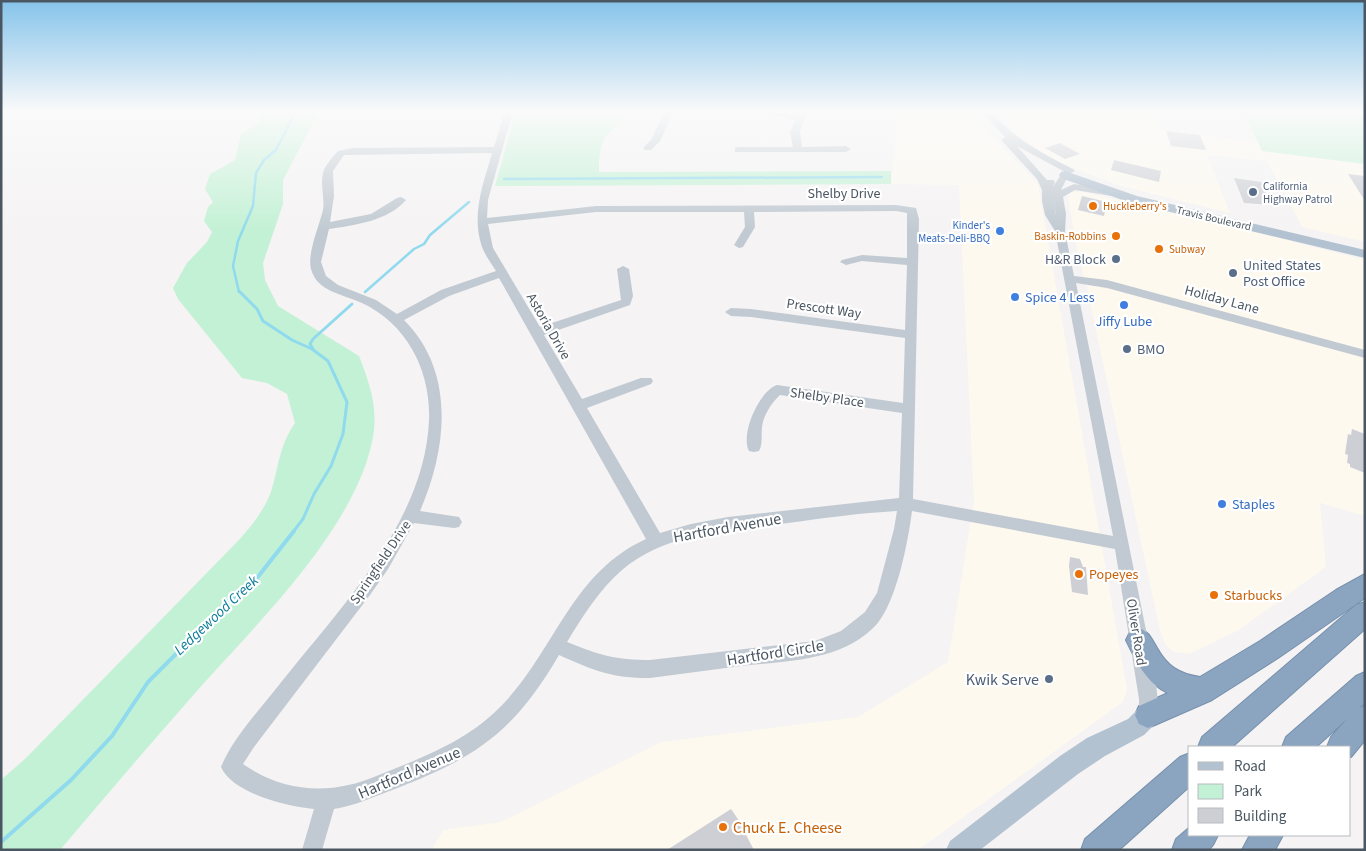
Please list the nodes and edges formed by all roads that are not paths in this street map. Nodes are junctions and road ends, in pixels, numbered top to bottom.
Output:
1 (498, 150) edge
2 (395, 151) edge
3 (1016, 151) edge
4 (1023, 151) edge
5 (1031, 151) edge
6 (1068, 173) junction
7 (1047, 189) junction
8 (1112, 193) junction
9 (1057, 196) junction
10 (401, 200) dead end
11 (749, 209) junction
12 (482, 222) junction
13 (324, 226) junction
14 (1060, 232) junction
15 (739, 245) dead end
16 (1365, 248) edge
17 (1365, 254) edge
18 (846, 262) dead end
19 (913, 262) junction
20 (623, 269) dead end
21 (501, 273) junction
22 (1070, 279) junction
23 (731, 312) dead end
24 (396, 320) junction
25 (536, 333) junction
26 (912, 336) junction
27 (1365, 354) edge
28 (646, 380) dead end
29 (578, 406) junction
30 (910, 409) junction
31 (754, 448) dead end
32 (906, 504) junction
33 (411, 516) junction
34 (454, 522) dead end
35 (656, 541) junction
36 (1122, 544) junction
37 (1365, 585) edge
38 (1365, 613) edge
39 (1139, 640) junction
40 (555, 645) junction
41 (1365, 685) edge
42 (1203, 691) junction
43 (1148, 715) junction
44 (1365, 719) edge
45 (1213, 746) edge
46 (1297, 746) edge
47 (1342, 746) edge
48 (231, 767) joint
49 (1188, 769) edge
50 (326, 800) junction
51 (1202, 836) edge
52 (1267, 836) edge
53 (312, 850) edge
54 (959, 850) edge
55 (1096, 850) edge
56 (1187, 850) edge
57 (1257, 850) edge

1 - 12 street, Astoria Drive
2 - 13 street, Springfield Drive
3 - 7 street, Oliver Road
4 - 6 street, Oliver Road
5 - 6 street
6 - 7 street
6 - 8 main road, Travis Boulevard
6 - 9 street, Oliver Road
6 - 16 main road, Travis Boulevard
7 - 14 street, Oliver Road
8 - 9 street
8 - 17 main road, Travis Boulevard
9 - 14 street, Oliver Road
10 - 13 street
11 - 12 street, Shelby Drive
11 - 15 street
11 - 19 street, Shelby Drive
12 - 21 street, Astoria Drive
13 - 24 street, Springfield Drive
14 - 22 street, Oliver Road
18 - 19 street
19 - 26 street, Shelby Drive
20 - 25 street
21 - 24 street
21 - 25 street, Astoria Drive
22 - 27 street, Holiday Lane
22 - 36 street, Oliver Road
23 - 26 street, Prescott Way
24 - 33 street, Springfield Drive
25 - 29 street, Astoria Drive
26 - 30 street, Shelby Drive
28 - 29 street
29 - 35 street, Astoria Drive
30 - 31 street, Shelby Place
30 - 32 street, Shelby Drive
32 - 35 street, Hartford Avenue
32 - 36 street, Hartford Avenue
32 - 40 street, Hartford Circle
33 - 34 street
33 - 48 street, Springfield Drive
35 - 40 street, Hartford Avenue
36 - 39 street, Oliver Road
37 - 42 highway
38 - 45 highway
39 - 42 highway
39 - 43 street, Oliver Road
40 - 50 street, Hartford Avenue
41 - 46 highway
42 - 43 highway
43 - 54 main road
44 - 47 highway
48 - 50 street, Hartford Avenue
49 - 55 highway
50 - 53 street
51 - 56 highway
52 - 57 highway

